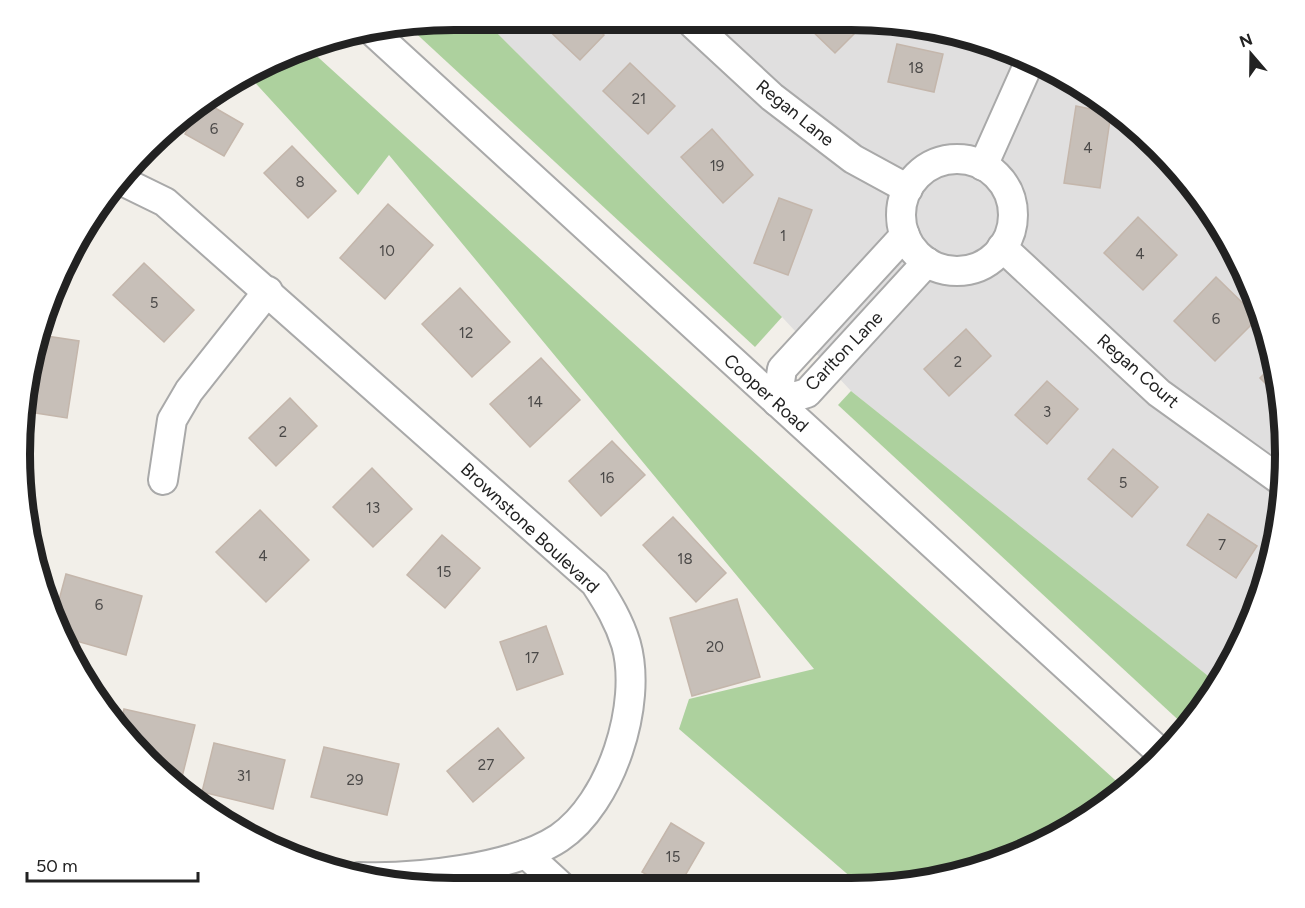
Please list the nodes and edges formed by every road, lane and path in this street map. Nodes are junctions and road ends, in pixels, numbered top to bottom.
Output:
1 (699, 30) edge
2 (379, 37) edge
3 (1027, 68) edge
4 (983, 166) junction
5 (128, 184) edge
6 (908, 189) junction
7 (905, 235) junction
8 (1002, 247) junction
9 (927, 262) junction
10 (268, 291) junction
11 (777, 402) junction
12 (1274, 476) edge
13 (163, 480) dead end
14 (1156, 749) edge
15 (525, 854) junction
16 (396, 874) edge
17 (552, 878) edge

1 - 6 street, Regan Lane
2 - 11 street, Cooper Road
3 - 4 street
4 - 6 street
4 - 8 street
5 - 10 street, Brownstone Boulevard
6 - 7 street
7 - 9 street
7 - 11 street, Carlton Lane
8 - 9 street
8 - 12 street, Regan Court
9 - 11 street, Carlton Lane
10 - 13 street
10 - 15 street, Brownstone Boulevard
11 - 14 street, Cooper Road
15 - 16 street, Brownstone Boulevard
15 - 17 street

